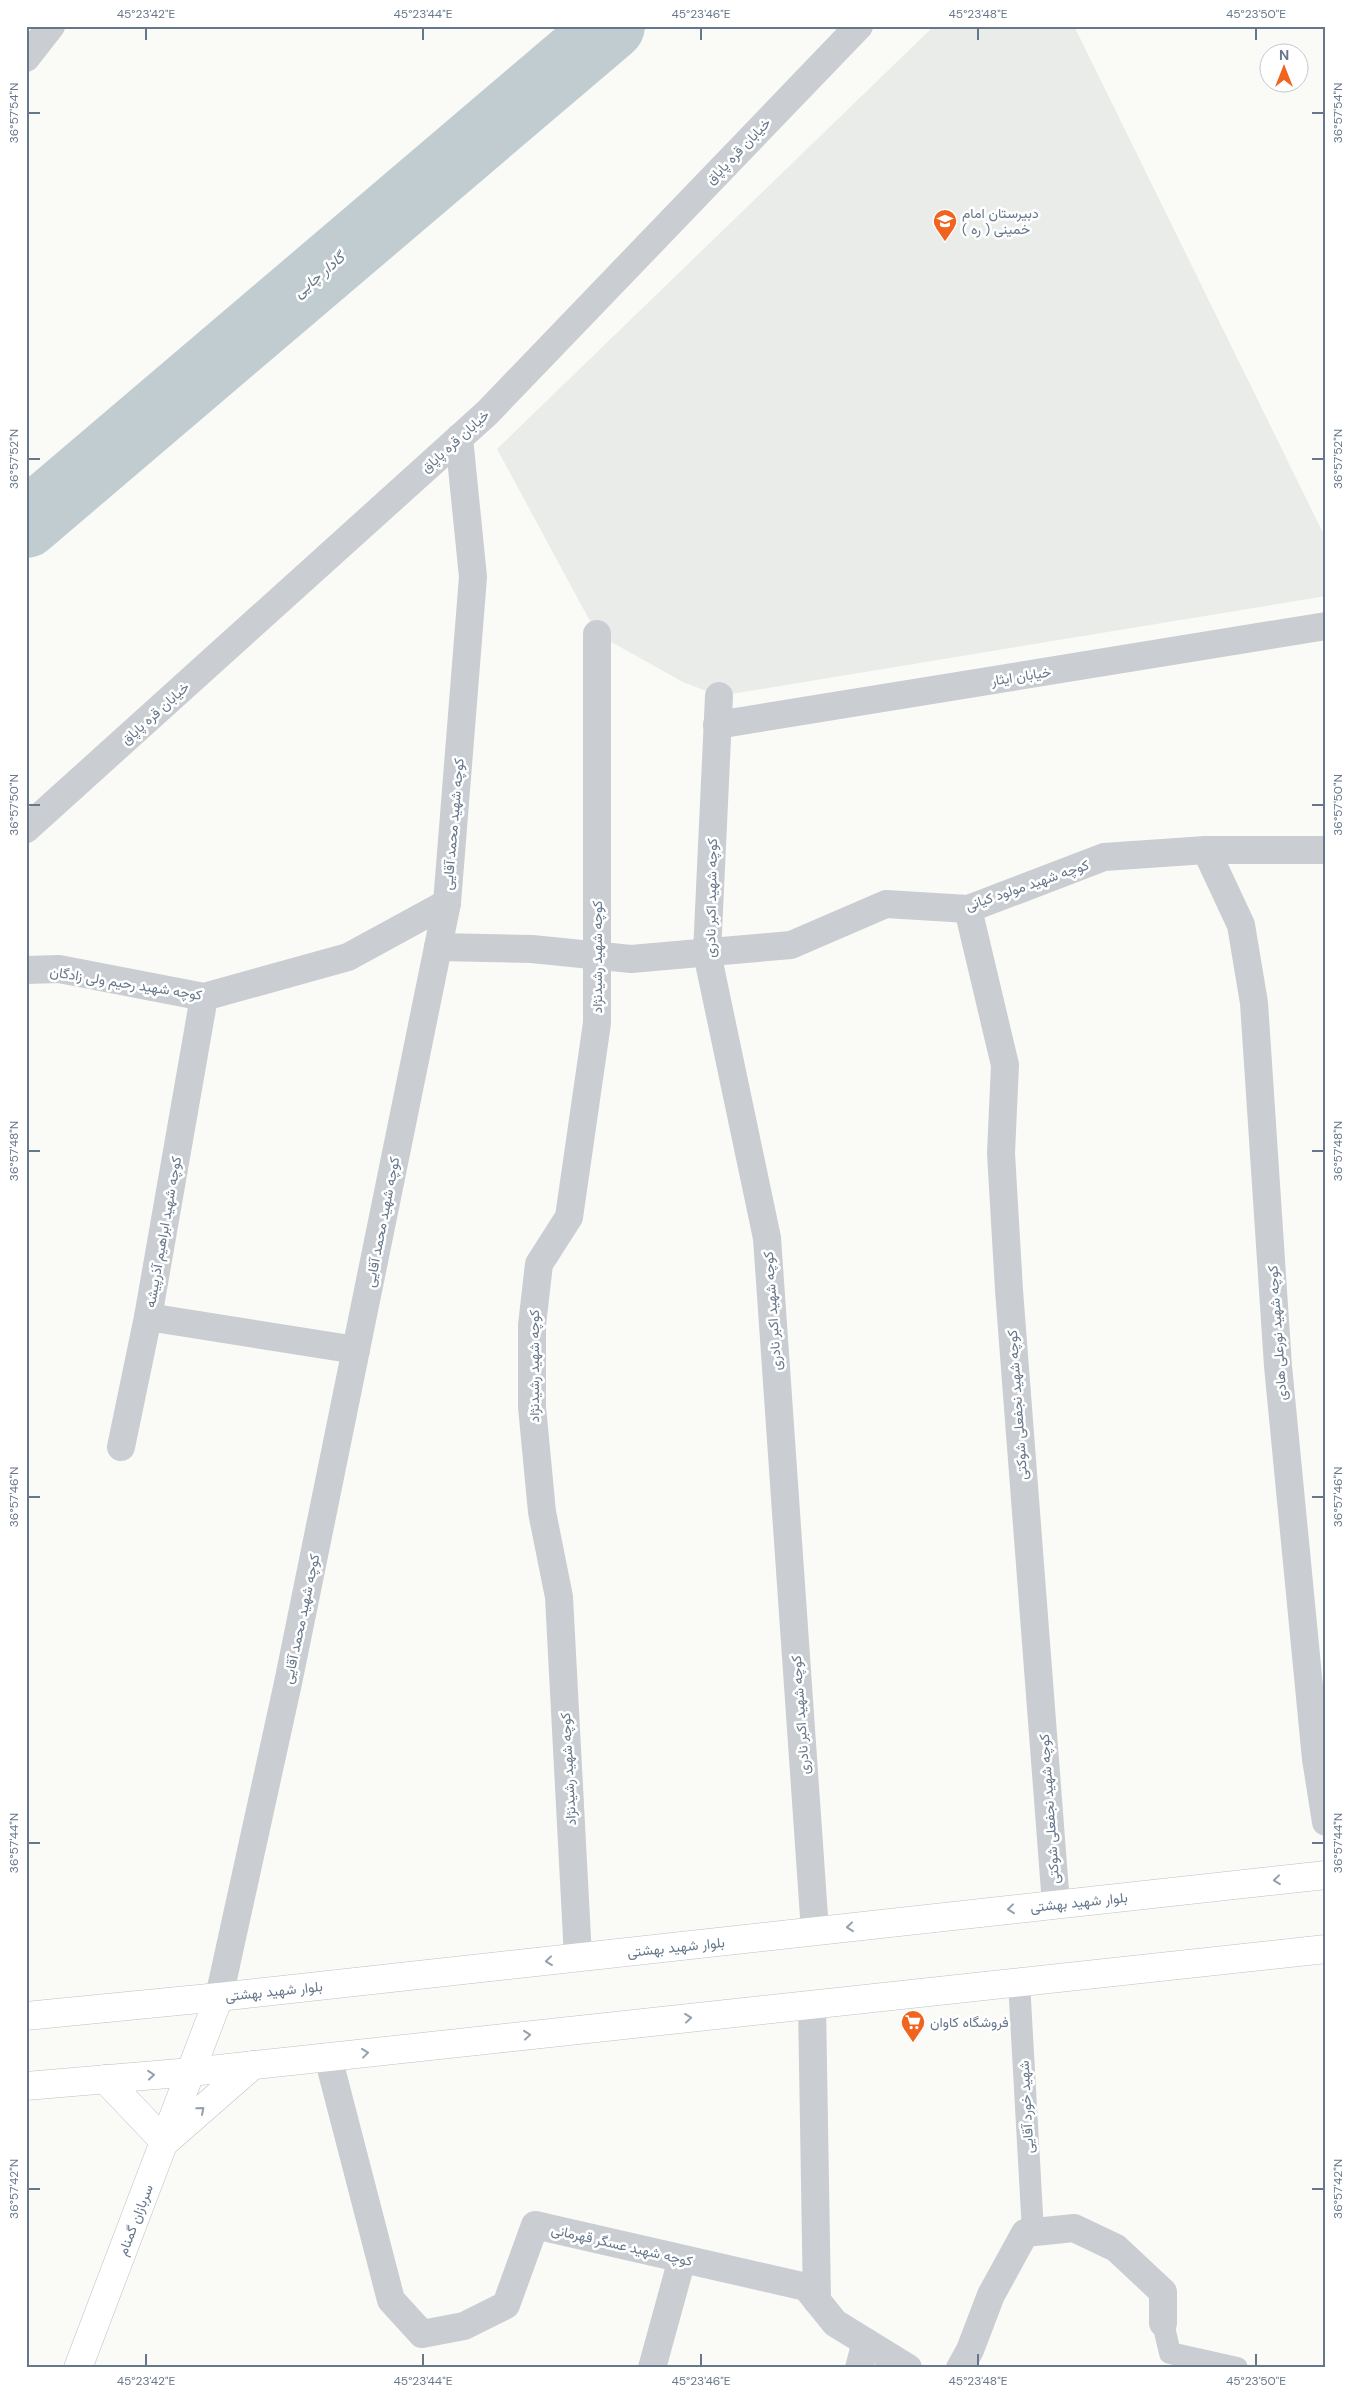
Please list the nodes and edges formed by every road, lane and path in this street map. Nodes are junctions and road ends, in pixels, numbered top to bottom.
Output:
1 (51, 26) edge
2 (859, 26) edge
3 (26, 58) edge
4 (459, 438) junction
5 (1326, 626) edge
6 (597, 634) dead end
7 (719, 696) dead end
8 (717, 725) junction
9 (26, 829) edge
10 (1206, 850) junction
11 (1326, 850) edge
12 (447, 903) junction
13 (968, 909) junction
14 (438, 947) junction
15 (707, 953) junction
16 (598, 956) junction
17 (26, 970) edge
18 (204, 997) junction
19 (148, 1317) junction
20 (356, 1350) junction
21 (121, 1447) dead end
22 (1326, 1822) edge
23 (1326, 1875) edge
24 (1056, 1904) junction
25 (815, 1931) junction
26 (1326, 1949) edge
27 (578, 1957) junction
28 (1019, 1982) junction
29 (218, 1997) junction
30 (812, 2005) junction
31 (26, 2016) edge
32 (328, 2057) junction
33 (252, 2065) junction
34 (191, 2072) junction
35 (105, 2079) junction
36 (26, 2086) edge
37 (165, 2142) junction
38 (1033, 2232) junction
39 (682, 2259) junction
40 (817, 2301) junction
41 (1163, 2324) joint
42 (862, 2355) edge
43 (78, 2368) edge
44 (652, 2368) edge
45 (908, 2368) edge
46 (960, 2368) edge
47 (1237, 2368) edge

1 - 3 street
2 - 4 street, خیابان قره پاپاق
4 - 9 street, خیابان قره پاپاق
4 - 12 street, کوچه شهید محمد آقایی
5 - 8 street, خیابان ایثار
6 - 16 street, کوچه شهید رشیدنژاد
7 - 8 street, کوچه شهید اکبر نادری
8 - 15 street, کوچه شهید اکبر نادری
10 - 11 street, کوچه شهید مولود کیانی
10 - 13 street, کوچه شهید مولود کیانی
10 - 22 street, کوچه شهید نورعلی هادی
12 - 14 street, کوچه شهید محمد آقایی
12 - 18 street, کوچه شهید رحیم ولی زادگان
13 - 15 street, کوچه شهید مولود کیانی
13 - 24 street, کوچه شهید نجفعلی شوکتی
14 - 16 street, کوچه شهید مولود کیانی
14 - 20 street, کوچه شهید محمد آقایی
15 - 16 street, کوچه شهید مولود کیانی
15 - 25 street, کوچه شهید اکبر نادری
16 - 27 street, کوچه شهید رشیدنژاد
17 - 18 street, کوچه شهید رحیم ولی زادگان
18 - 19 street, کوچه شهید ابراهیم آذرپیشه
19 - 20 street, کوچه شهید ابراهیم آذرپیشه
19 - 21 street
20 - 29 street, کوچه شهید محمد آقایی
23 -> 24 main road, بلوار شهید بهشتی
24 -> 25 main road, بلوار شهید بهشتی
25 - 27 main road, بلوار شهید بهشتی
26 - 28 main road
27 -> 29 main road, بلوار شهید بهشتی
28 - 30 main road
28 - 38 lane, شهید خورد آقایی
29 - 31 main road, بلوار شهید بهشتی
29 - 34 main road, سربازان گمنام
32 -> 30 main road
30 - 40 street
32 - 33 main road
32 - 39 street, کوچه شهید عسگر قهرمانی
33 - 34 main road
37 -> 33 main road
35 -> 34 main road
34 - 37 main road, سربازان گمنام
35 - 36 main road
35 - 37 main road
37 - 43 main road, سربازان گمنام
38 - 41 street
38 - 46 street
39 - 40 street, کوچه شهید عسگر قهرمانی
39 - 44 street
40 - 42 street, کوچه شهید عسگر قهرمانی
41 - 47 lane
42 - 45 street, کوچه شهید عسگر قهرمانی

